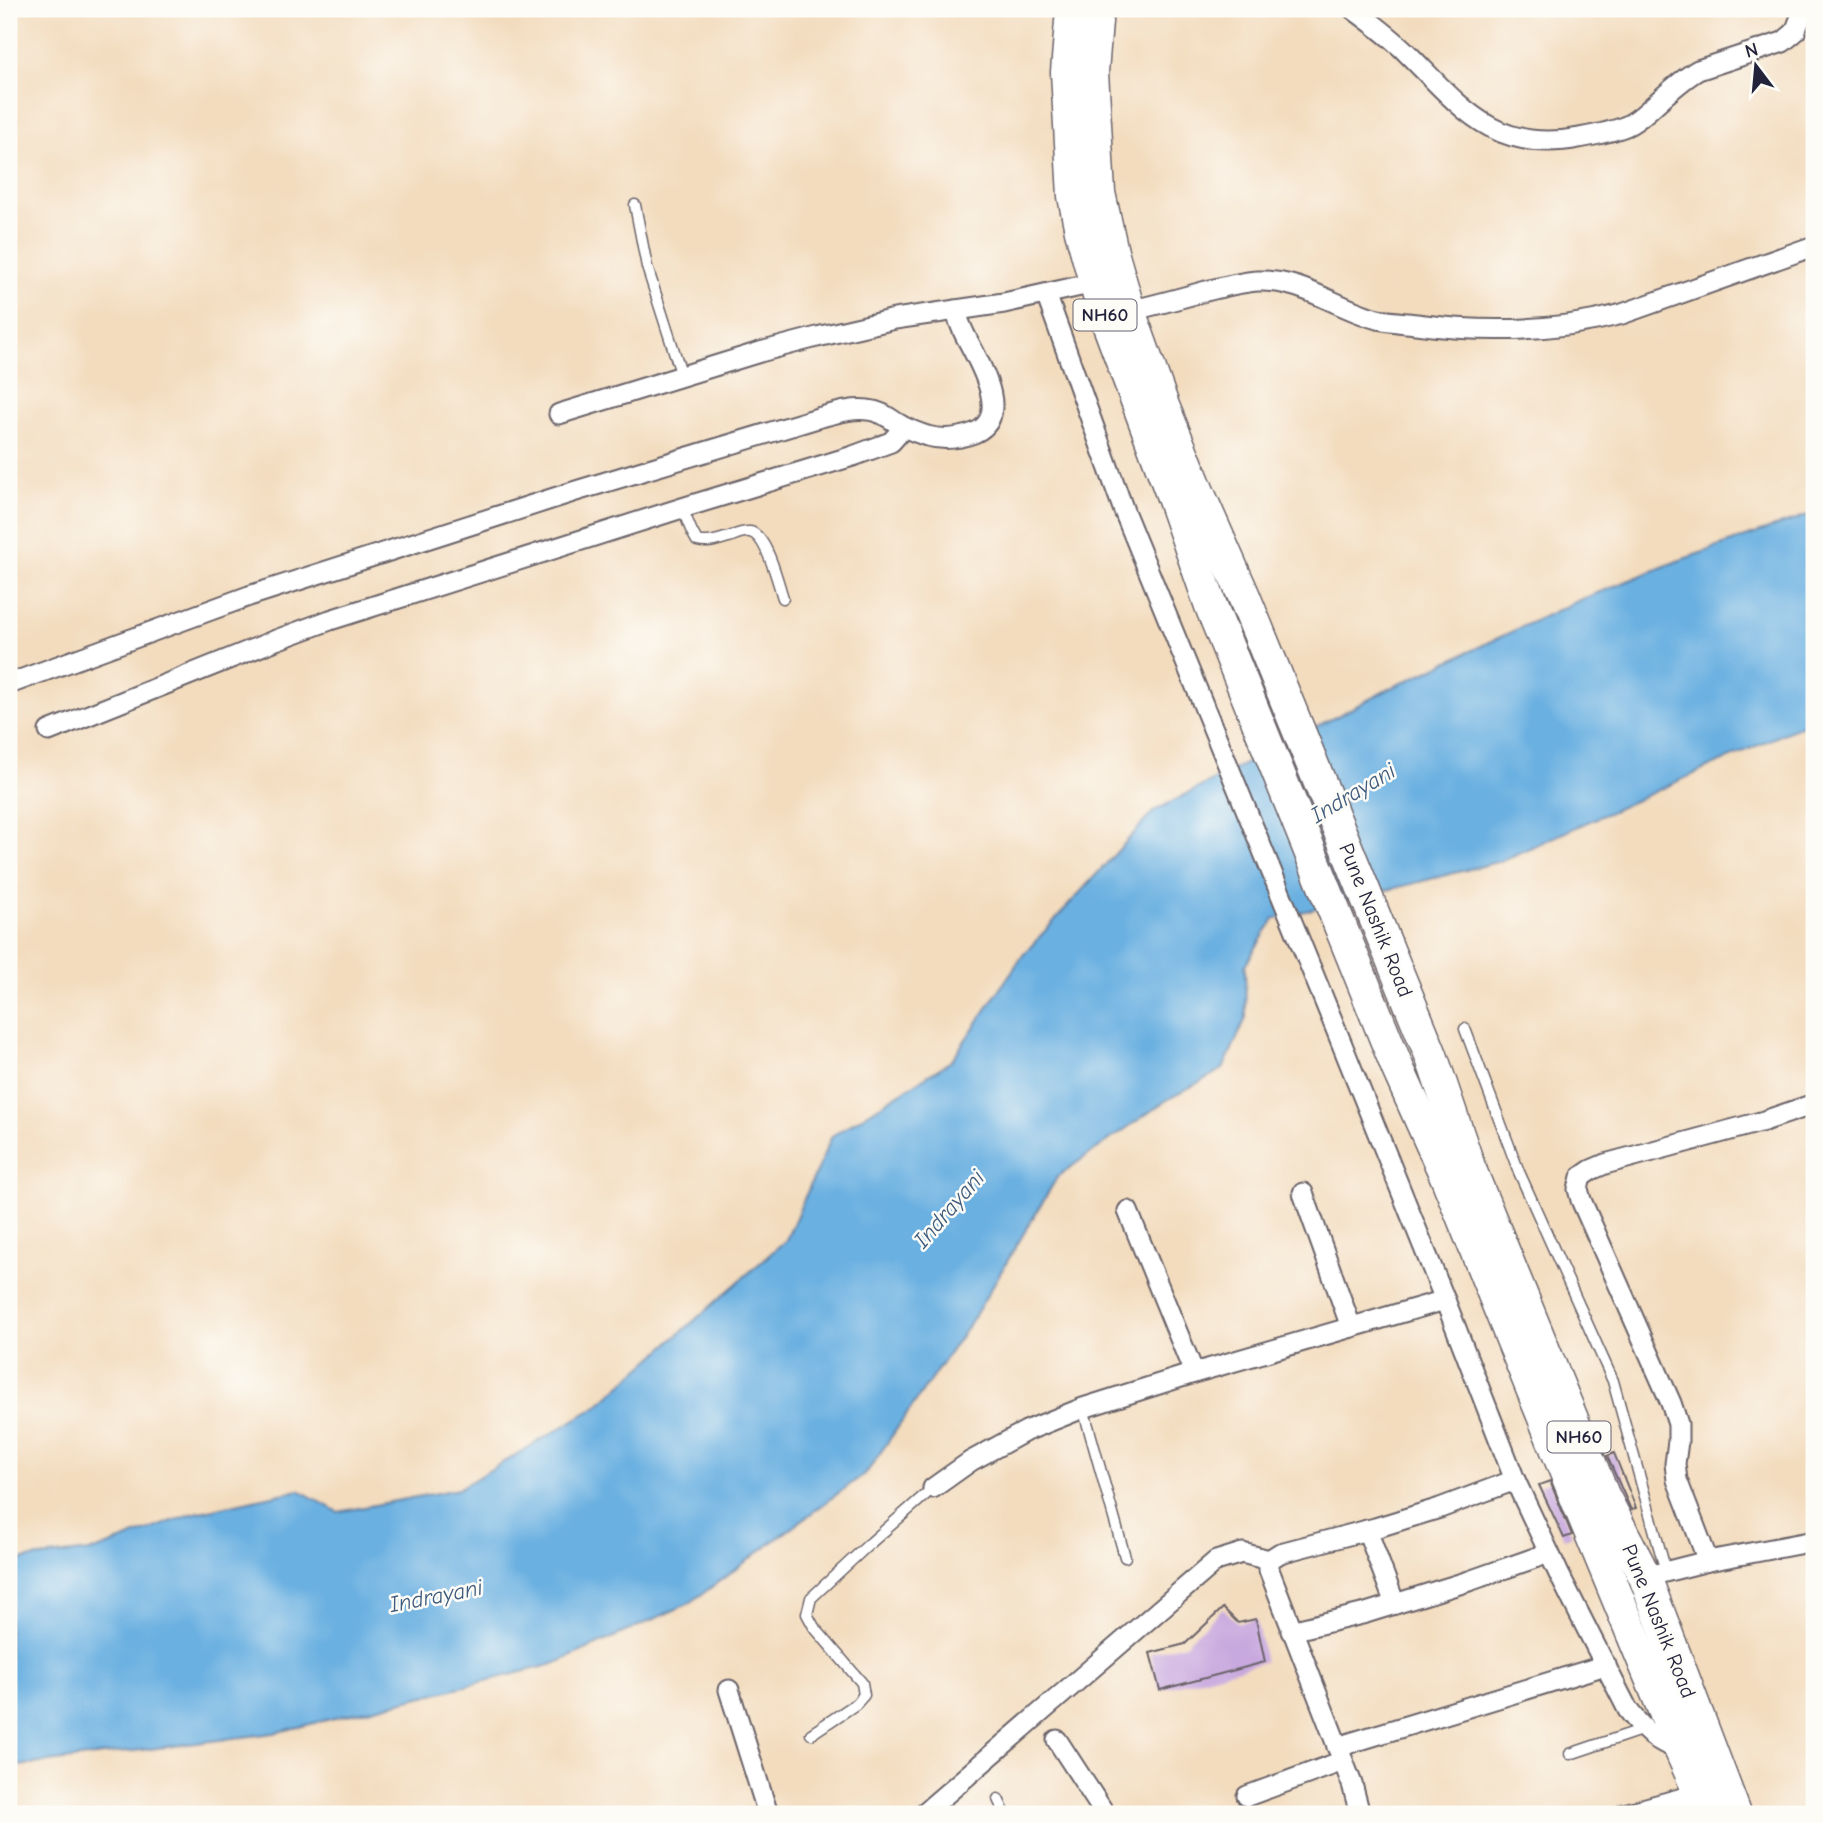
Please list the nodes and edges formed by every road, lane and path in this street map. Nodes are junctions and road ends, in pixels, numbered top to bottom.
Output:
1 (1072, 9) edge
2 (1097, 9) edge
3 (1353, 9) edge
4 (1804, 9) edge
5 (635, 205) dead end
6 (1814, 246) edge
7 (1094, 283) junction
8 (1046, 294) junction
9 (955, 310) junction
10 (1129, 311) junction
11 (682, 376) junction
12 (559, 414) dead end
13 (900, 425) junction
14 (682, 508) junction
15 (783, 598) dead end
16 (9, 684) edge
17 (49, 731) dead end
18 (1465, 1028) dead end
19 (1814, 1104) edge
20 (1303, 1193) dead end
21 (1128, 1210) dead end
22 (1446, 1300) junction
23 (1351, 1327) junction
24 (1194, 1373) junction
25 (1083, 1408) junction
26 (1515, 1480) junction
27 (933, 1488) joint
28 (1367, 1530) junction
29 (1814, 1541) edge
30 (1549, 1553) junction
31 (1125, 1557) dead end
32 (1269, 1560) junction
33 (1708, 1561) junction
34 (1656, 1574) junction
35 (1614, 1588) junction
36 (1395, 1604) junction
37 (1291, 1631) junction
38 (1606, 1665) junction
39 (729, 1690) dead end
40 (1644, 1729) junction
41 (811, 1734) dead end
42 (1057, 1740) dead end
43 (1681, 1751) junction
44 (1340, 1754) junction
45 (1570, 1754) dead end
46 (1247, 1796) dead end
47 (998, 1799) dead end
48 (1705, 1804) edge
49 (768, 1814) edge
50 (922, 1814) edge
51 (1005, 1814) edge
52 (1105, 1814) edge
53 (1360, 1814) edge
54 (1624, 1814) edge
55 (1735, 1814) edge

1 - 7 highway, Pune Nashik Road / NH60
2 - 10 highway, Pune Nashik Road / NH60
3 - 4 street
5 - 11 lane
6 - 10 street
7 - 8 street
7 - 35 highway, Pune Nashik Road / NH60
8 - 9 street
8 - 22 street
9 - 11 street
9 - 13 street
10 - 34 highway, Pune Nashik Road / NH60
11 - 12 street
13 - 14 street
13 - 16 street
14 - 15 lane
14 - 17 street
18 - 34 lane
19 - 33 street
20 - 23 street
21 - 24 street
22 - 23 street
22 - 26 street
23 - 24 street
24 - 25 street
25 - 27 street
25 - 31 lane
26 - 28 street
26 - 30 street
27 - 41 lane
28 - 32 street
28 - 36 street
29 - 33 street
30 - 36 street
30 - 38 street
32 - 37 street
32 - 50 street
33 - 34 street
34 - 35 highway
34 - 55 highway, Pune Nashik Road / NH60
35 - 43 highway, Pune Nashik Road / NH60
36 - 37 street
37 - 44 street
38 - 40 street
38 - 44 street
39 - 49 street
40 - 43 street
40 - 45 lane
42 - 52 street
43 - 48 highway, Pune Nashik Road / NH60
44 - 46 street
44 - 53 street
47 - 51 lane
48 - 54 street

